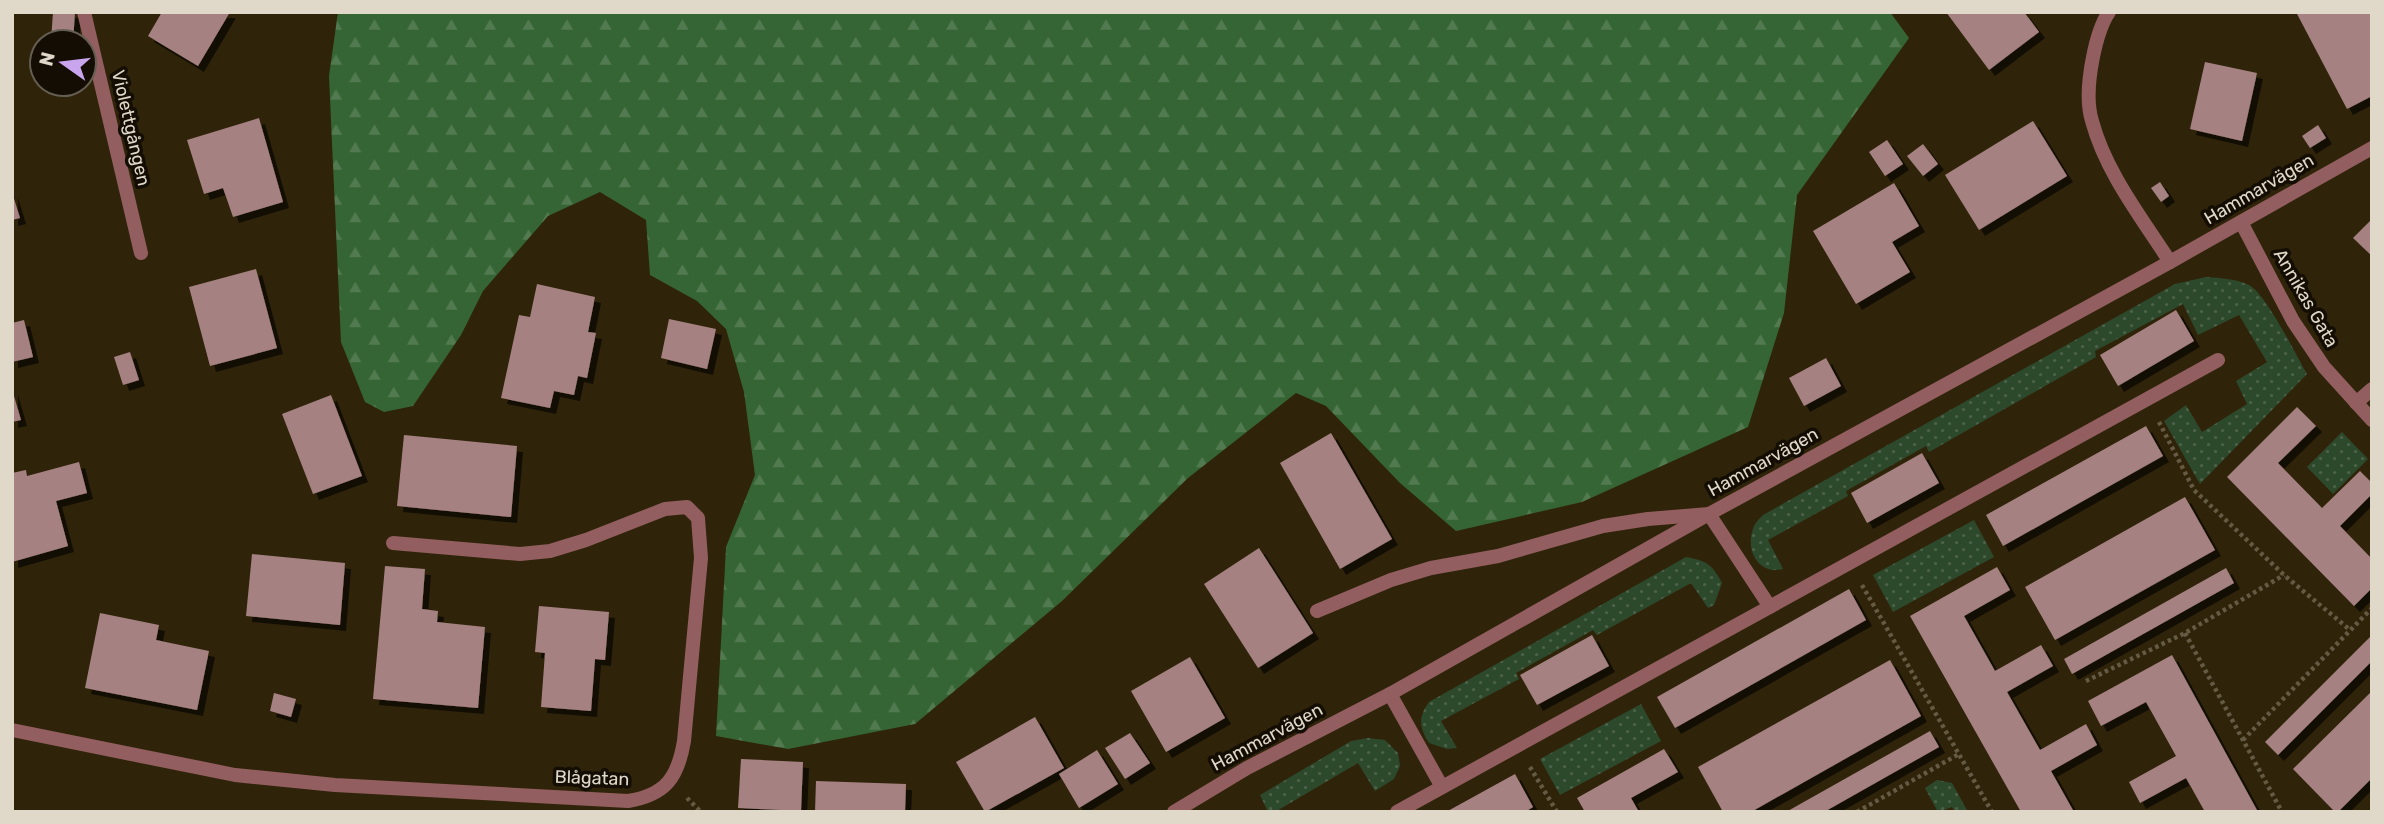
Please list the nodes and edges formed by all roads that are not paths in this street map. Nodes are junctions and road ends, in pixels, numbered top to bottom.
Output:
1 (84, 12) edge
2 (2109, 12) edge
3 (2372, 148) edge
4 (2241, 222) junction
5 (141, 253) dead end
6 (2170, 262) junction
7 (2218, 360) dead end
8 (2372, 388) edge
9 (2356, 403) junction
10 (2372, 420) edge
11 (1709, 514) junction
12 (393, 543) dead end
13 (1770, 607) junction
14 (1317, 611) dead end
15 (1390, 694) junction
16 (12, 730) edge
17 (1442, 787) junction
18 (1174, 812) edge
19 (1397, 812) edge

1 - 5 street, Violettgången
2 - 6 street
3 - 4 street, Hammarvägen
4 - 6 street, Hammarvägen
4 - 9 street, Annikas Gata
6 - 11 street, Hammarvägen
7 - 13 street
8 - 9 street
9 - 10 street, Annikas Gata
11 - 13 street
11 - 14 street
11 - 15 street, Hammarvägen
12 - 16 street, Blågatan
13 - 17 street
15 - 17 street
15 - 18 street, Hammarvägen
17 - 19 street

